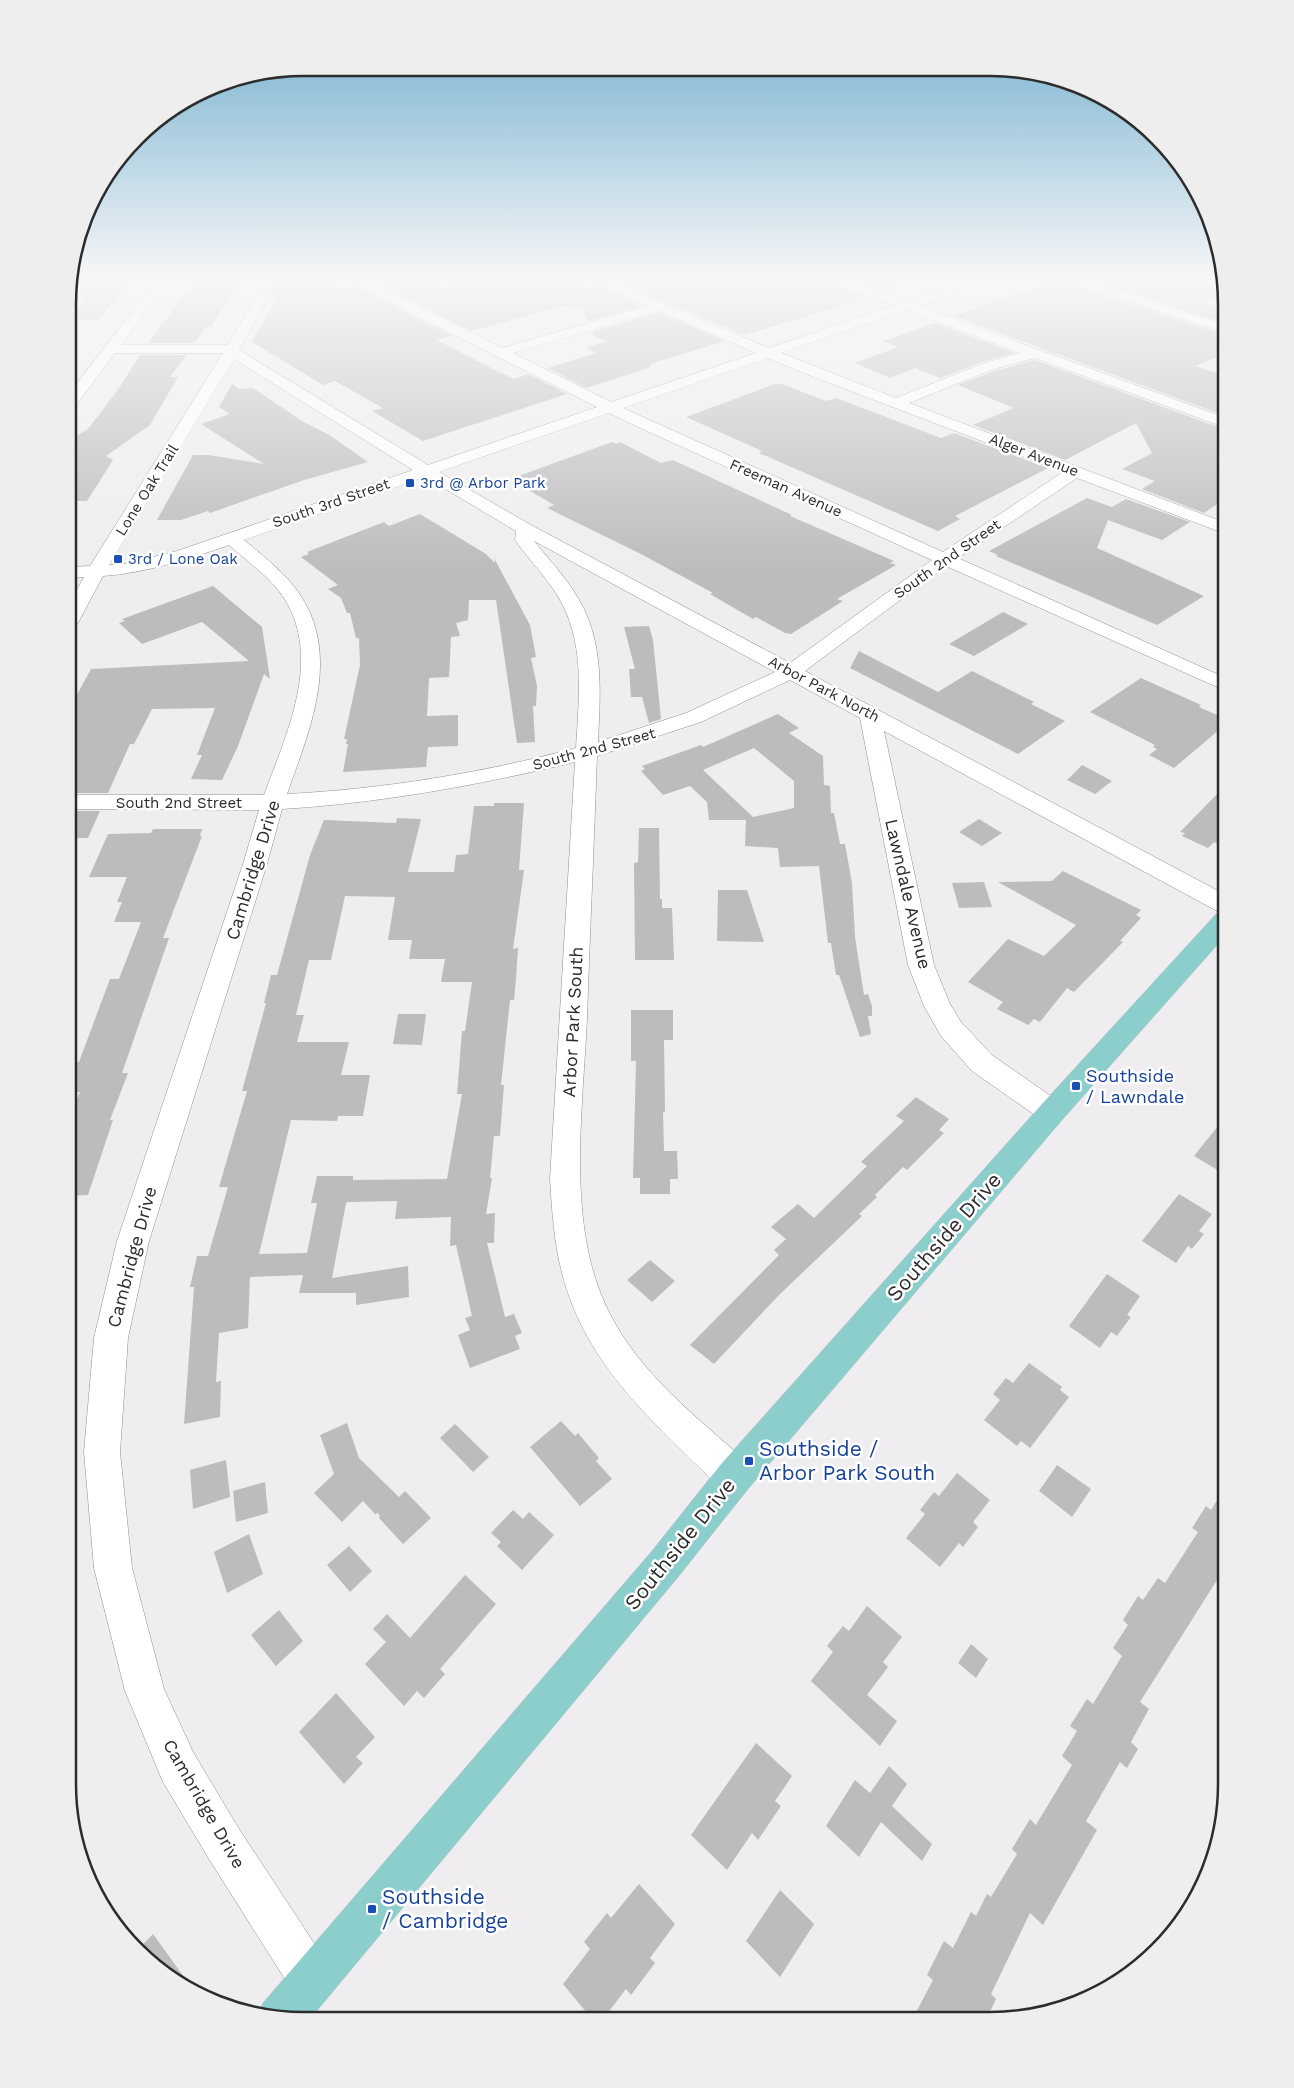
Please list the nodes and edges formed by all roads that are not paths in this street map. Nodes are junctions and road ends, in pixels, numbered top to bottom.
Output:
1 (91, 375) edge
2 (216, 375) edge
3 (271, 375) edge
4 (549, 375) edge
5 (699, 375) edge
6 (823, 375) edge
7 (966, 375) edge
8 (1096, 375) edge
9 (76, 396) edge
10 (897, 404) junction
11 (610, 406) junction
12 (1218, 420) edge
13 (424, 470) junction
14 (1076, 471) junction
15 (1218, 526) edge
16 (525, 529) junction
17 (232, 538) junction
18 (88, 554) dead end
19 (107, 554) junction
20 (945, 559) junction
21 (97, 572) junction
22 (76, 573) edge
23 (76, 609) edge
24 (791, 671) junction
25 (1218, 681) edge
26 (870, 714) junction
27 (587, 753) junction
28 (76, 802) edge
29 (273, 802) junction
30 (1218, 902) edge
31 (1218, 928) edge
32 (1052, 1112) junction
33 (735, 1476) junction
34 (311, 1979) junction
35 (285, 2011) edge

1 - 9 street
2 - 19 street, Lone Oak Trail
3 - 13 street, Arbor Park North
4 - 11 street, Freeman Avenue
5 - 11 street, South 3rd Street
6 - 10 street, Alger Avenue
7 - 10 street
8 - 12 street
10 - 14 street, Alger Avenue
11 - 13 street, South 3rd Street
11 - 20 street, Freeman Avenue
13 - 16 street, Arbor Park North
13 - 17 street, South 3rd Street
14 - 15 street, Alger Avenue
14 - 20 street, South 2nd Street
16 - 24 street, Arbor Park North
16 - 27 street, Arbor Park South
17 - 21 street, South 3rd Street
17 - 29 street, Cambridge Drive
18 - 19 street
19 - 21 street, Lone Oak Trail
20 - 24 street, South 2nd Street
20 - 25 street, Freeman Avenue
21 - 22 street, South 3rd Street
21 - 23 street, Lone Oak Trail
24 - 26 street, Arbor Park North
24 - 27 street, South 2nd Street
26 - 30 street, Arbor Park North
26 - 32 street, Lawndale Avenue
27 - 29 street, South 2nd Street
27 - 33 street, Arbor Park South
28 - 29 street, South 2nd Street
29 - 34 street, Cambridge Drive
31 - 32 main road, Southside Drive
32 - 33 main road, Southside Drive
33 - 34 main road, Southside Drive
34 - 35 main road, Southside Drive

